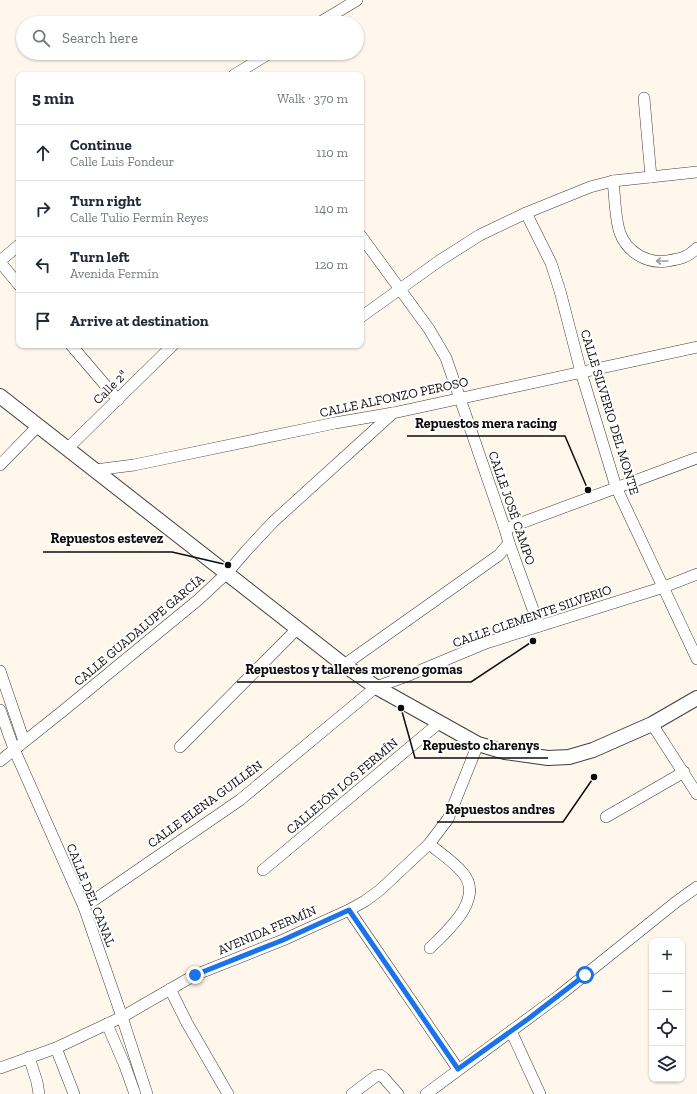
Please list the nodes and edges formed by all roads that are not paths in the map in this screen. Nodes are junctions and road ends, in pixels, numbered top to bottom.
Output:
1 (358, 0) edge
2 (332, 16) edge
3 (259, 60) edge
4 (239, 72) edge
5 (644, 98) dead end
6 (697, 172) edge
7 (651, 177) junction
8 (614, 181) junction
9 (526, 213) junction
10 (364, 240) edge
11 (16, 248) edge
12 (697, 248) edge
13 (0, 262) edge
14 (16, 281) edge
15 (401, 290) junction
16 (364, 315) edge
17 (697, 347) edge
18 (74, 348) edge
19 (170, 348) edge
20 (582, 372) junction
21 (0, 396) edge
22 (459, 398) junction
23 (118, 400) junction
24 (393, 413) junction
25 (38, 426) junction
26 (67, 449) junction
27 (697, 458) edge
28 (0, 466) edge
29 (95, 470) junction
30 (616, 487) junction
31 (505, 529) junction
32 (509, 543) junction
33 (227, 573) junction
34 (697, 574) edge
35 (664, 587) junction
36 (539, 626) junction
37 (298, 628) junction
38 (697, 659) edge
39 (344, 665) junction
40 (0, 671) edge
41 (376, 686) junction
42 (697, 698) edge
43 (0, 710) edge
44 (439, 723) junction
45 (652, 724) junction
46 (24, 741) junction
47 (478, 744) junction
48 (180, 747) dead end
49 (14, 749) junction
50 (0, 760) edge
51 (684, 772) junction
52 (697, 794) edge
53 (606, 817) dead end
54 (429, 844) junction
55 (263, 870) dead end
56 (697, 887) edge
57 (84, 907) junction
58 (349, 910) junction
59 (430, 948) dead end
60 (170, 989) junction
61 (122, 1017) junction
62 (108, 1024) junction
63 (511, 1031) junction
64 (56, 1048) junction
65 (29, 1057) junction
66 (0, 1068) edge
67 (458, 1069) junction
68 (39, 1094) edge
69 (74, 1094) edge
70 (135, 1094) edge
71 (147, 1094) edge
72 (228, 1094) edge
73 (352, 1094) edge
74 (398, 1094) edge
75 (426, 1094) edge
76 (540, 1094) edge

1 - 2 street
3 - 4 street
5 - 7 street
6 - 7 street
7 - 8 street
8 - 9 street
12 -> 8 street
9 - 15 street
9 - 20 street, CALLE SILVERIO DEL MONTE
10 - 15 street, CALLE JOSÉ CAMPO
11 - 13 street
13 - 14 street
15 - 16 street
15 - 22 street, CALLE JOSÉ CAMPO
17 - 20 street, CALLE ALFONZO PEROSO
18 - 23 street
19 - 23 street, Calle 2ª
20 - 22 street, CALLE ALFONZO PEROSO
20 - 30 street, CALLE SILVERIO DEL MONTE
21 - 25 street
22 - 24 street, CALLE ALFONZO PEROSO
22 - 31 street, CALLE JOSÉ CAMPO
23 - 26 street, Calle 2ª
24 - 29 street, CALLE ALFONZO PEROSO
24 - 33 street, CALLE GUADALUPE GARCÍA
25 - 26 street
25 - 28 street
26 - 29 street
27 - 30 street
29 - 33 street
30 - 31 street
30 - 35 street, CALLE SILVERIO DEL MONTE
31 - 32 street, CALLE JOSÉ CAMPO
32 - 36 street, CALLE JOSÉ CAMPO
32 - 39 street
33 - 37 street
33 - 46 street, CALLE GUADALUPE GARCÍA
34 - 35 street, CALLE CLEMENTE SILVERIO
35 - 36 street, CALLE CLEMENTE SILVERIO
35 - 38 street, CALLE SILVERIO DEL MONTE
36 - 41 street, CALLE CLEMENTE SILVERIO
37 - 39 street
37 - 48 street
39 - 41 street
40 - 46 street
41 - 44 street
41 - 57 street, CALLE ELENA GUILLÉN
42 - 45 street
43 - 49 street, CALLE DEL CANAL
44 - 47 street
44 - 55 street, CALLEJÓN LOS FERMÍN
45 - 47 street
45 - 51 street
46 - 49 street, CALLE GUADALUPE GARCÍA
47 - 54 street, AVENIDA FERMÍN
49 - 50 street, CALLE GUADALUPE GARCÍA
49 - 57 street, CALLE DEL CANAL
51 - 52 street
51 - 53 street
54 - 58 street, AVENIDA FERMÍN
54 - 59 street
56 - 63 street
57 - 61 street, CALLE DEL CANAL
58 - 60 street, AVENIDA FERMÍN
58 - 67 street
60 - 61 street, AVENIDA FERMÍN
60 - 72 street
61 - 62 street, AVENIDA FERMÍN
61 - 71 street, CALLE DEL CANAL
62 - 64 street, AVENIDA FERMÍN
62 - 70 street
63 - 67 street
63 - 76 street
64 - 65 street, AVENIDA FERMÍN
64 - 69 street
65 - 66 street, AVENIDA FERMÍN
65 - 68 street
67 - 75 street
73 - 74 street

